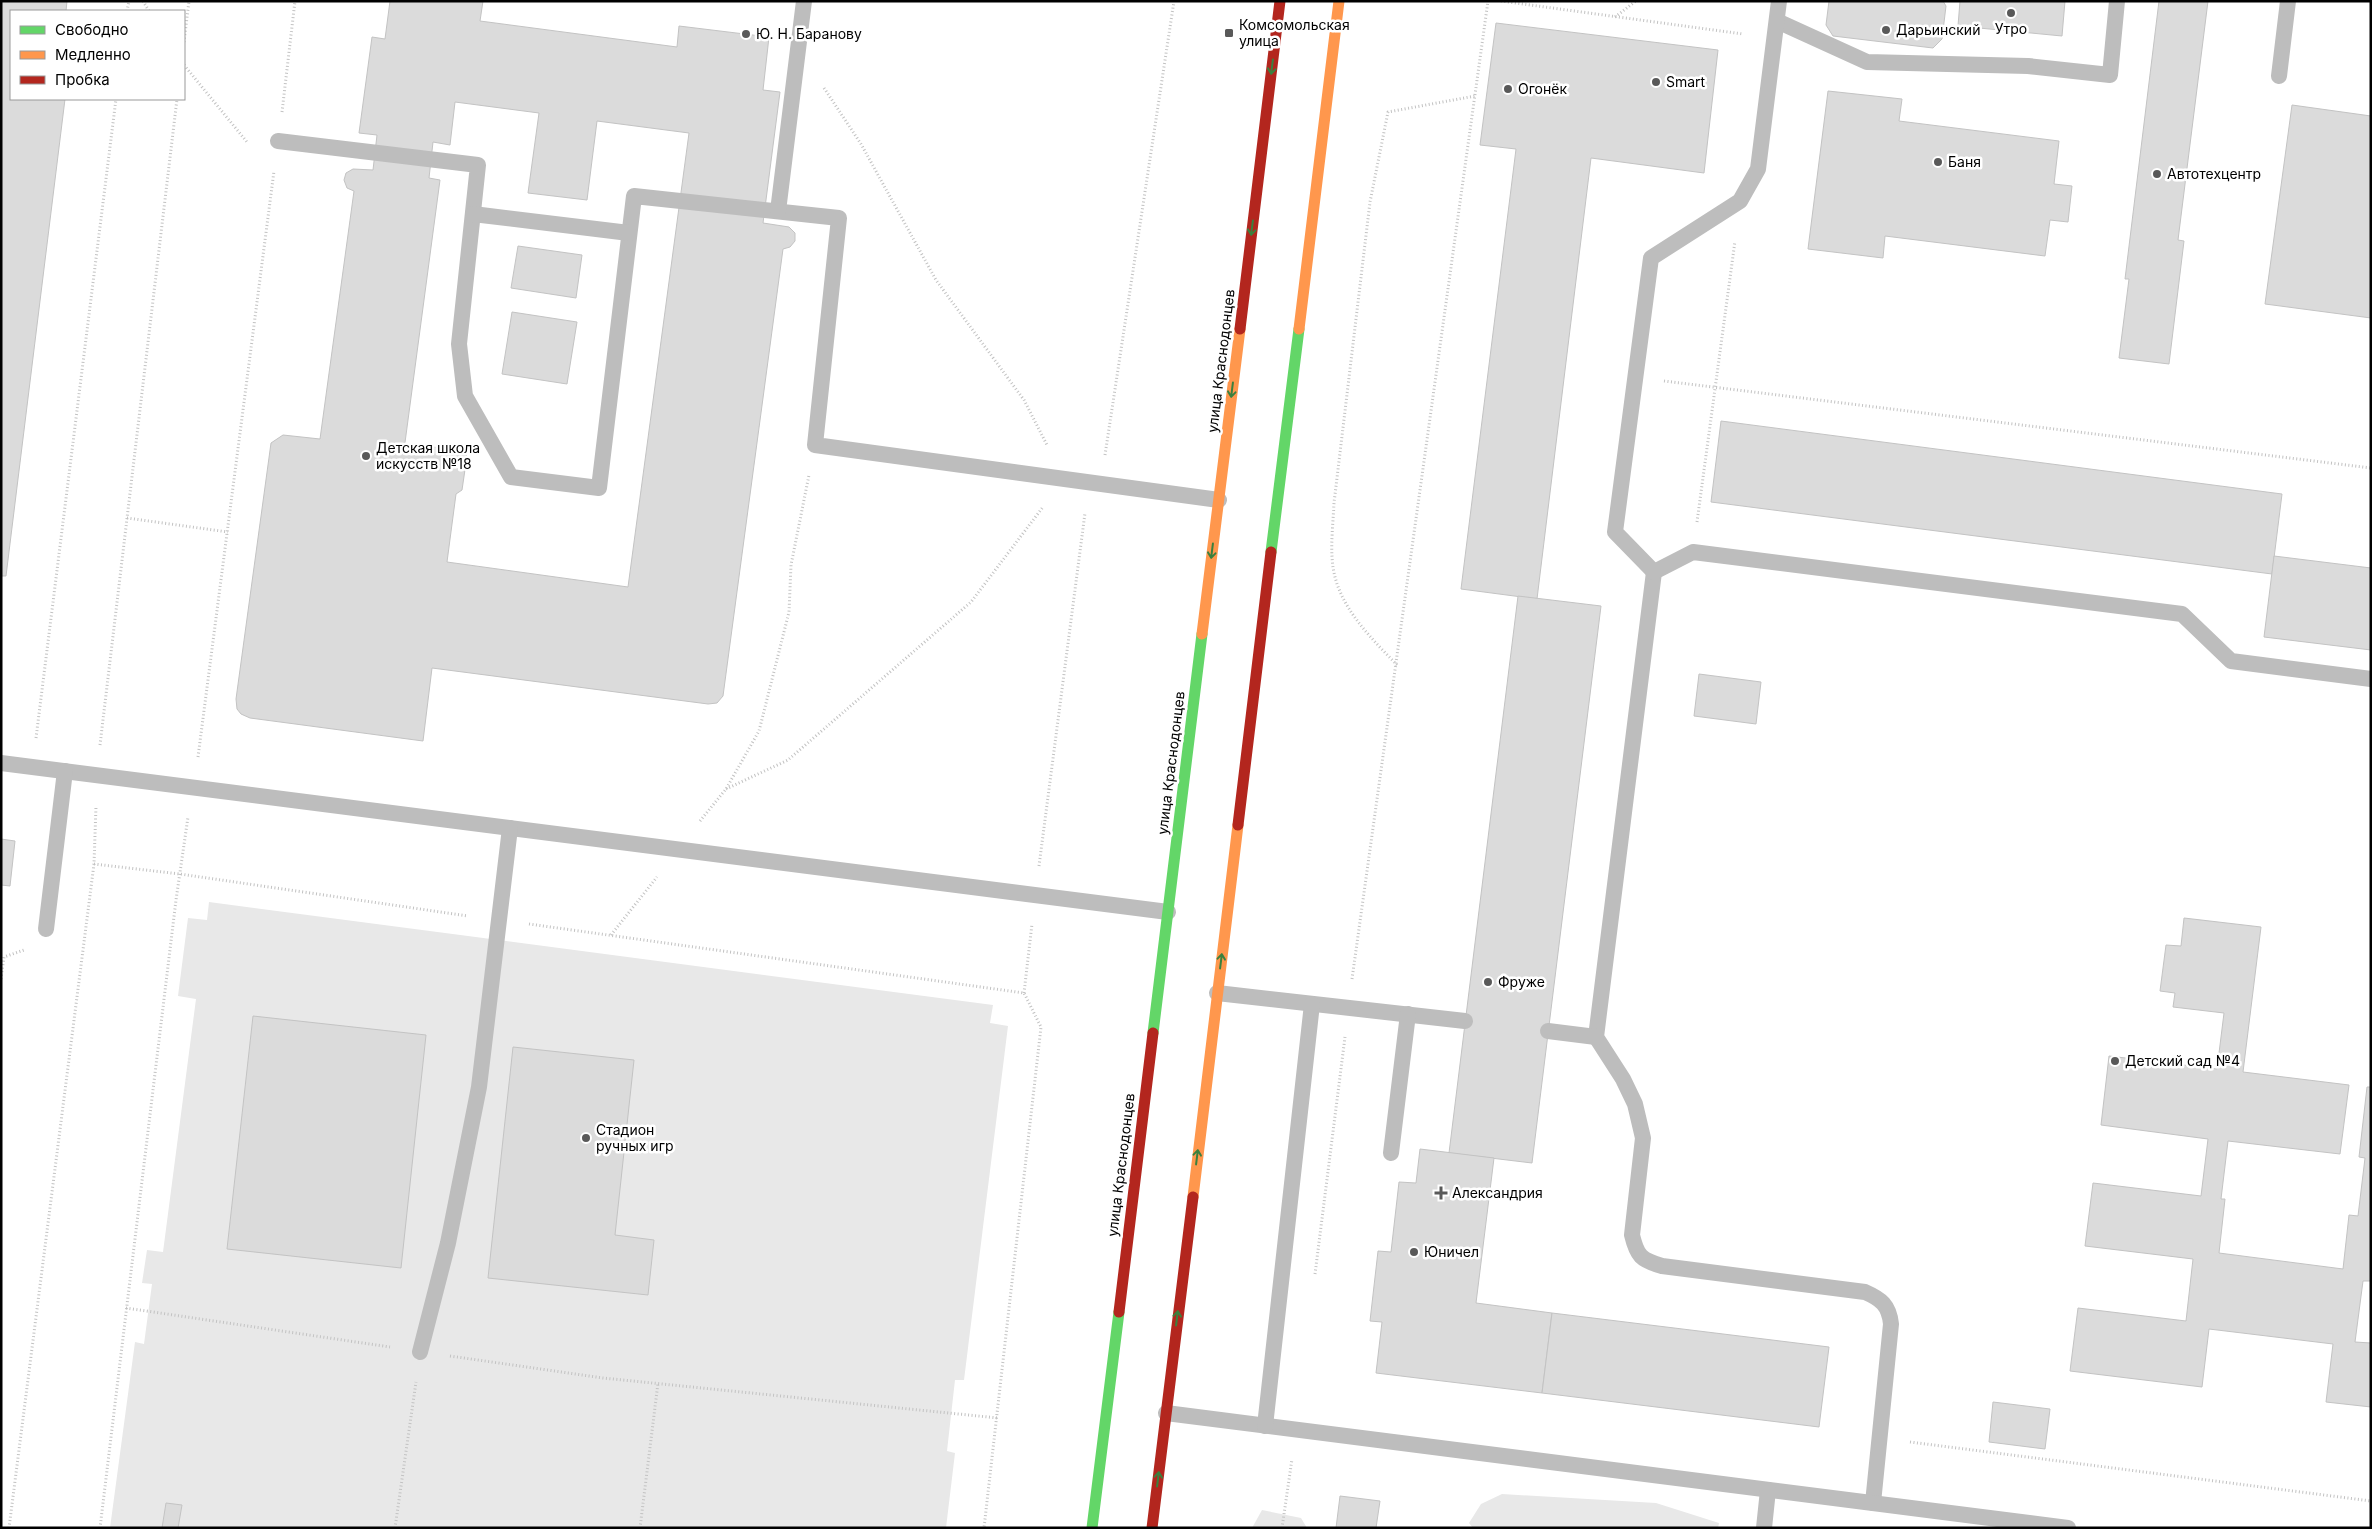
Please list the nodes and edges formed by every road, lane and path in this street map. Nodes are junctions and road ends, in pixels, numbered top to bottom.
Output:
1 (189, 1) edge
2 (804, 1) edge
3 (1174, 1) edge
4 (1280, 1) edge
5 (1339, 1) edge
6 (1488, 1) edge
7 (1501, 1) edge
8 (1636, 1) edge
9 (1779, 1) edge
10 (2117, 1) edge
11 (2288, 1) edge
12 (1616, 17) junction
13 (1777, 21) junction
14 (185, 34) edge
15 (1775, 38) junction
16 (185, 67) edge
17 (2278, 76) dead end
18 (1475, 96) junction
19 (116, 100) edge
20 (177, 100) edge
21 (278, 141) dead end
22 (250, 145) dead end
23 (267, 167) dead end
24 (273, 174) dead end
25 (1740, 201) junction
26 (778, 211) junction
27 (473, 214) junction
28 (629, 233) junction
29 (1636, 378) junction
30 (1714, 387) junction
31 (815, 445) junction
32 (2371, 468) edge
33 (1095, 484) junction
34 (1218, 500) junction
35 (127, 518) junction
36 (228, 532) dead end
37 (1693, 552) junction
38 (1654, 572) junction
39 (1397, 665) junction
40 (2371, 679) edge
41 (1, 763) edge
42 (32, 767) junction
43 (65, 771) junction
44 (96, 775) junction
45 (510, 828) junction
46 (678, 849) junction
47 (94, 864) junction
48 (1036, 896) junction
49 (1168, 912) junction
50 (498, 920) junction
51 (46, 929) dead end
52 (611, 935) junction
53 (1024, 993) junction
54 (1217, 993) junction
55 (1312, 1004) junction
56 (1348, 1007) junction
57 (1408, 1014) junction
58 (1465, 1021) dead end
59 (1548, 1031) dead end
60 (1596, 1037) junction
61 (1391, 1153) dead end
62 (1315, 1275) dead end
63 (126, 1308) dead end
64 (420, 1352) junction
65 (658, 1383) junction
66 (1166, 1413) junction
67 (998, 1418) junction
68 (1265, 1426) junction
69 (1296, 1430) junction
70 (1880, 1438) junction
71 (1768, 1490) junction
72 (2371, 1500) edge
73 (1873, 1503) junction
74 (8, 1528) edge
75 (395, 1528) edge
76 (640, 1528) edge
77 (984, 1528) edge
78 (1092, 1528) edge
79 (1152, 1528) edge
80 (1282, 1528) edge
81 (1764, 1528) edge
82 (2068, 1528) edge

1 - 14 path
2 - 26 lane
3 - 33 path
4 -> 34 main road, улица Краснодонцев
54 -> 5 main road
6 - 18 path
7 - 12 path
8 - 12 path
9 - 13 lane
10 - 13 lane
11 - 17 lane
12 - 15 path
13 - 15 lane
15 - 25 lane
16 - 22 path
18 - 39 path
18 - 39 path
19 - 42 path
20 - 35 path
21 - 27 lane
23 - 24 path
25 - 29 lane
25 - 30 path
26 - 28 lane
26 - 31 lane
27 - 28 lane
27 - 28 lane
29 - 30 path
29 - 38 lane
30 - 32 path
30 - 37 path
31 - 33 lane
31 - 46 path
33 - 34 lane
33 - 48 path
34 -> 49 main road, улица Краснодонцев
35 - 36 path
35 - 44 path
37 - 38 lane
37 - 40 lane
38 - 60 lane
39 - 56 path
41 - 42 lane
42 - 43 lane
43 - 44 lane
43 - 51 lane
44 - 45 lane
44 - 47 path
45 - 46 lane
45 - 50 lane
46 - 48 lane
46 - 52 path
47 - 50 path
47 - 74 path
48 - 49 lane
48 - 53 path
49 - 78 main road, улица Краснодонцев
50 - 52 path
50 - 64 lane
52 - 53 path
53 - 67 path
54 - 55 lane
66 -> 54 main road
55 - 56 lane
55 - 68 lane
56 - 57 lane
56 - 62 path
57 - 58 lane
57 - 61 lane
59 - 60 lane
60 - 70 lane
63 - 64 path
64 - 65 path
64 - 75 path
65 - 67 path
65 - 76 path
66 - 68 lane
79 -> 66 main road
67 - 77 path
68 - 69 lane
69 - 71 lane
69 - 80 path
70 - 72 path
70 - 73 lane
71 - 73 lane
71 - 81 lane
73 - 82 lane

